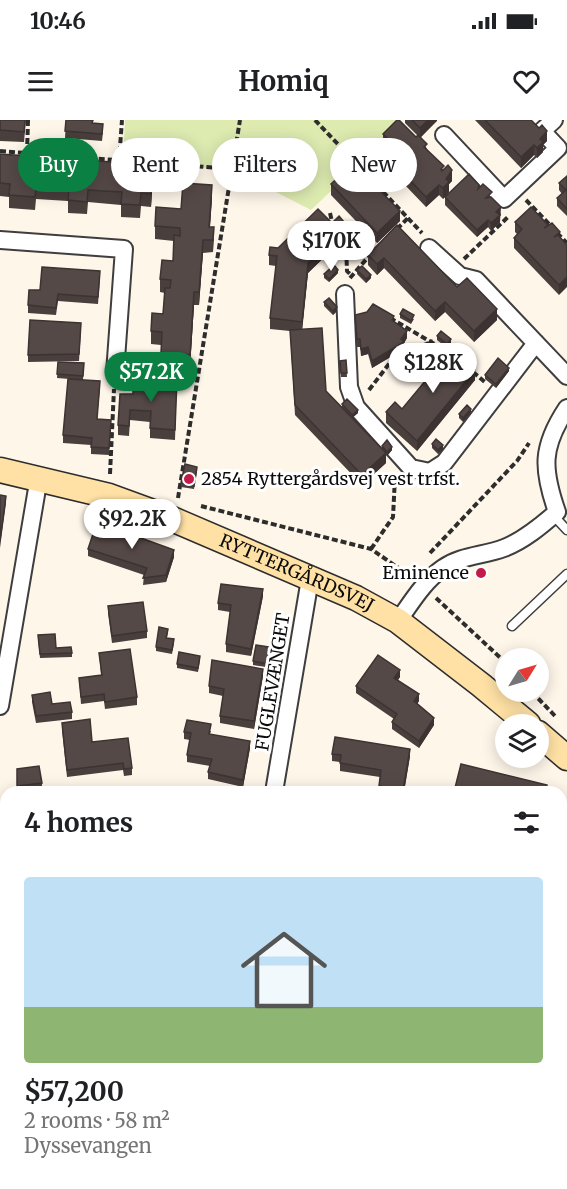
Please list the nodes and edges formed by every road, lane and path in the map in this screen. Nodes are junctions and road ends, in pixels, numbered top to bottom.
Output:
1 (28, 120) edge
2 (122, 120) edge
3 (240, 120) edge
4 (315, 120) edge
5 (554, 120) edge
6 (444, 135) dead end
7 (27, 138) edge
8 (121, 138) edge
9 (237, 138) edge
10 (0, 151) edge
11 (18, 152) edge
12 (227, 192) edge
13 (520, 194) junction
14 (330, 213) dead end
15 (408, 218) junction
16 (392, 234) edge
17 (0, 240) edge
18 (567, 243) edge
19 (429, 248) joint
20 (375, 250) edge
21 (453, 270) junction
22 (351, 274) junction
23 (345, 294) joint
24 (384, 315) edge
25 (433, 341) junction
26 (536, 343) junction
27 (451, 355) edge
28 (470, 370) edge
29 (115, 373) joint
30 (567, 376) edge
31 (498, 393) junction
32 (356, 407) junction
33 (567, 408) edge
34 (535, 433) dead end
35 (397, 453) junction
36 (0, 470) edge
37 (39, 477) junction
38 (109, 496) junction
39 (559, 510) edge
40 (174, 514) junction
41 (567, 530) edge
42 (371, 549) junction
43 (423, 560) dead end
44 (416, 568) dead end
45 (567, 574) edge
46 (409, 576) junction
47 (310, 579) junction
48 (424, 587) junction
49 (398, 621) junction
50 (512, 626) dead end
51 (495, 653) edge
52 (541, 702) edge
53 (0, 706) edge
54 (516, 714) edge
55 (560, 722) dead end
56 (549, 742) edge
57 (567, 758) edge
58 (275, 786) edge

1 - 7 path
2 - 8 path
3 - 9 path
4 - 15 path
5 - 13 street
6 - 13 street
10 - 11 path
12 - 40 path
13 - 18 path
13 - 21 path
14 - 22 path
15 - 16 path
15 - 19 path
17 - 29 street
19 - 21 street
20 - 22 path
21 - 26 street
22 - 23 path
23 - 32 street
24 - 25 path
25 - 27 path
25 - 32 path
26 - 30 street
26 - 31 street
28 - 31 path
29 - 38 path
31 - 35 street
32 - 35 street
33 - 39 street
34 - 43 path
35 - 42 path
36 - 37 street, RYTTERGÅRDSVEJ
37 - 38 street, RYTTERGÅRDSVEJ
37 - 53 street
38 - 40 street, RYTTERGÅRDSVEJ
39 - 41 lane
39 - 48 street
40 - 42 path
40 - 47 street, RYTTERGÅRDSVEJ
42 - 46 path
44 - 46 path
45 - 50 lane
46 - 48 path
47 - 49 street, RYTTERGÅRDSVEJ
47 - 58 street, FUGLEVÆNGET
48 - 49 street
48 - 51 path
49 - 54 street, RYTTERGÅRDSVEJ
52 - 55 path
56 - 57 street

